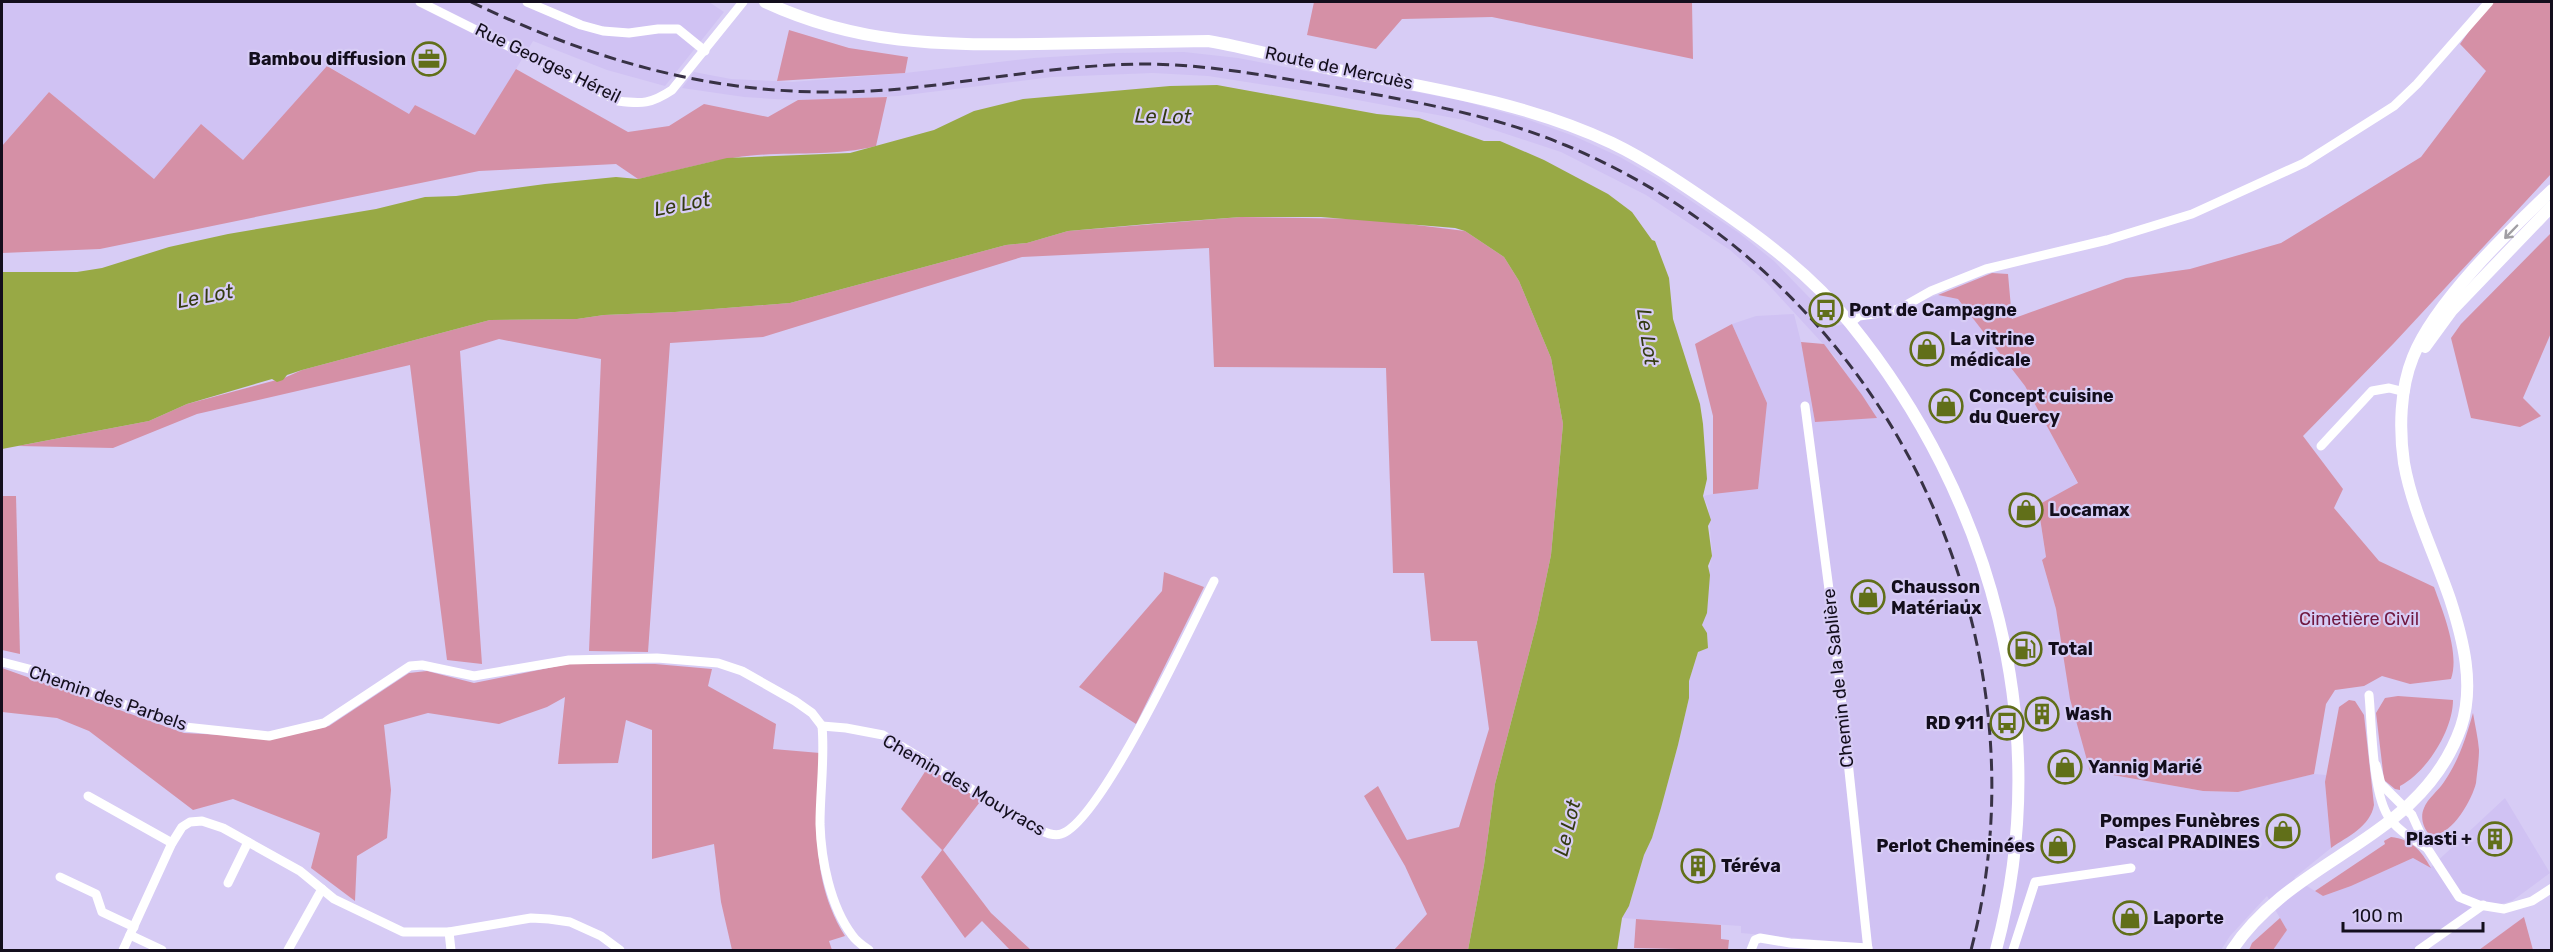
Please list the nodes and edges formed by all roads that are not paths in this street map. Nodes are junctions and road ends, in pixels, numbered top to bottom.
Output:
1 (420, 2) edge
2 (527, 2) edge
3 (743, 2) edge
4 (765, 2) edge
5 (2489, 2) edge
6 (705, 51) junction
7 (2552, 190) edge
8 (2552, 207) edge
9 (1850, 323) junction
10 (2404, 392) junction
11 (1805, 406) dead end
12 (2321, 446) dead end
13 (1214, 581) dead end
14 (2, 662) edge
15 (2369, 695) dead end
16 (822, 726) junction
17 (2376, 765) junction
18 (88, 796) dead end
19 (2408, 808) junction
20 (2391, 821) junction
21 (248, 842) junction
22 (172, 843) junction
23 (2427, 848) junction
24 (2131, 868) dead end
25 (60, 877) dead end
26 (228, 883) dead end
27 (2552, 888) edge
28 (321, 889) junction
29 (2483, 906) junction
30 (132, 931) junction
31 (449, 932) junction
32 (1868, 949) edge
33 (123, 951) edge
34 (162, 951) edge
35 (288, 951) edge
36 (451, 951) edge
37 (620, 951) edge
38 (869, 951) edge
39 (1751, 951) edge
40 (1996, 951) edge
41 (2013, 951) edge
42 (2232, 951) edge
43 (2419, 951) edge

1 - 6 street, Rue Georges Héreil
2 - 6 street
3 - 6 street, Rue Georges Héreil
4 - 9 main road, Route de Mercuès
5 - 9 street
7 -> 10 main road
8 - 10 main road
9 - 40 main road, Route de Mercuès
10 - 12 street
10 - 19 main road
11 - 32 street, Chemin de la Sablière
13 - 16 street, Chemin des Mouyracs
14 - 16 street, Chemin des Parbels
15 - 17 street
16 - 38 street
17 - 19 street
17 - 20 street
18 - 22 street
19 - 20 main road
19 - 23 street
20 - 23 street
20 - 42 main road
21 - 22 street
21 - 26 street
21 - 28 street
22 - 30 street
23 - 29 street
24 - 41 street
25 - 30 street
27 - 29 street
28 - 31 street
28 - 35 street
29 - 43 street
30 - 33 street
30 - 34 street
31 - 36 street
31 - 37 street
32 - 39 street

